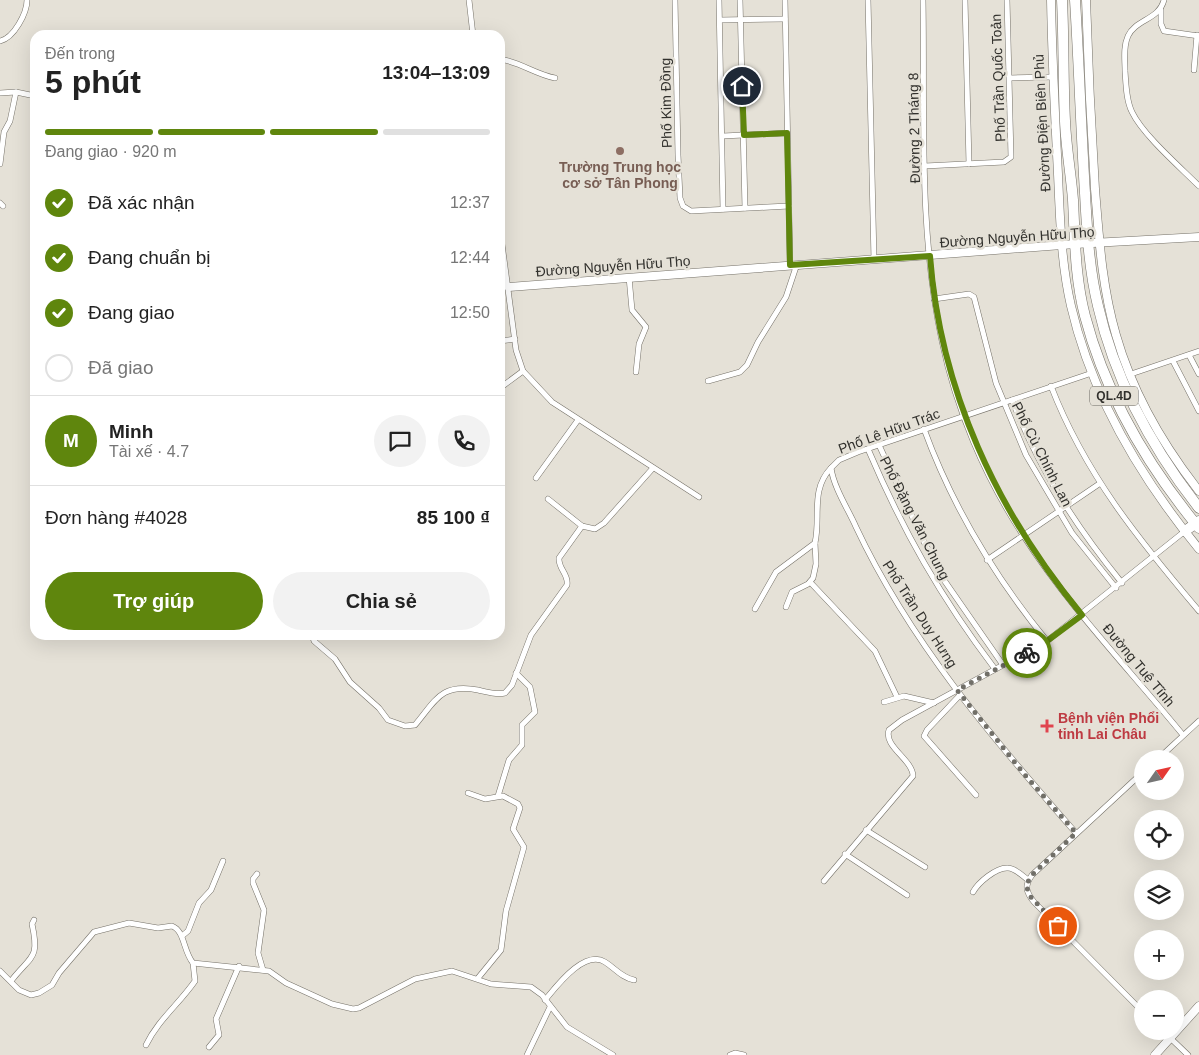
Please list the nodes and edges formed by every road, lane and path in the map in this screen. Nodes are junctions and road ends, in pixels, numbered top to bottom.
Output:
1 (27, 0) edge
2 (468, 0) edge
3 (675, 0) edge
4 (719, 0) edge
5 (740, 0) edge
6 (785, 0) edge
7 (868, 0) edge
8 (923, 0) edge
9 (965, 0) edge
10 (1007, 0) edge
11 (1050, 0) edge
12 (1062, 0) edge
13 (1076, 0) edge
14 (1086, 0) edge
15 (1164, 0) edge
16 (1161, 10) junction
17 (785, 19) junction
18 (720, 20) junction
19 (741, 20) junction
20 (472, 30) edge
21 (1198, 36) edge
22 (0, 41) edge
23 (505, 60) edge
24 (1194, 70) dead end
25 (1052, 77) junction
26 (554, 78) dead end
27 (1010, 78) junction
28 (16, 92) junction
29 (0, 93) edge
30 (30, 95) edge
31 (787, 133) junction
32 (744, 135) junction
33 (723, 136) junction
34 (0, 164) edge
35 (969, 164) junction
36 (925, 166) junction
37 (1199, 186) edge
38 (789, 206) junction
39 (745, 208) junction
40 (723, 209) junction
41 (1199, 237) edge
42 (1088, 243) junction
43 (1099, 243) junction
44 (1075, 244) junction
45 (1062, 245) junction
46 (930, 256) junction
47 (874, 260) junction
48 (793, 265) junction
49 (629, 277) junction
50 (505, 287) edge
51 (505, 292) edge
52 (934, 299) junction
53 (515, 339) junction
54 (505, 340) edge
55 (1199, 351) edge
56 (1189, 355) junction
57 (1173, 361) junction
58 (523, 371) junction
59 (636, 372) dead end
60 (1092, 373) junction
61 (1199, 374) edge
62 (1126, 376) junction
63 (708, 381) dead end
64 (505, 384) edge
65 (1051, 386) junction
66 (1012, 400) junction
67 (1003, 403) junction
68 (1199, 411) edge
69 (964, 415) junction
70 (578, 420) junction
71 (924, 429) junction
72 (879, 445) junction
73 (868, 449) junction
74 (653, 468) junction
75 (831, 468) junction
76 (536, 478) dead end
77 (1099, 484) junction
78 (1199, 491) edge
79 (699, 497) dead end
80 (548, 499) dead end
81 (1064, 507) junction
82 (1199, 508) edge
83 (1057, 511) junction
84 (1198, 524) edge
85 (582, 526) junction
86 (1185, 531) junction
87 (1023, 535) junction
88 (816, 543) junction
89 (1199, 549) edge
90 (1153, 557) junction
91 (933, 558) junction
92 (987, 560) junction
93 (923, 564) junction
94 (810, 582) junction
95 (1122, 583) junction
96 (1116, 588) junction
97 (786, 607) dead end
98 (755, 609) dead end
99 (1199, 611) edge
100 (1082, 615) junction
101 (312, 640) edge
102 (1047, 641) junction
103 (1003, 665) junction
104 (995, 669) junction
105 (516, 674) junction
106 (958, 693) junction
107 (897, 697) junction
108 (884, 702) dead end
109 (934, 703) junction
110 (1199, 721) edge
111 (1183, 735) junction
112 (1167, 750) edge
113 (1134, 779) edge
114 (468, 792) dead end
115 (976, 795) dead end
116 (498, 796) junction
117 (866, 830) junction
118 (1076, 833) junction
119 (845, 854) junction
120 (223, 862) dead end
121 (924, 867) dead end
122 (257, 874) dead end
123 (824, 881) dead end
124 (1027, 883) junction
125 (973, 892) dead end
126 (907, 895) dead end
127 (34, 920) dead end
128 (182, 936) junction
129 (193, 963) junction
130 (239, 966) junction
131 (263, 970) junction
132 (0, 971) edge
133 (478, 978) junction
134 (634, 980) dead end
135 (11, 981) junction
136 (546, 1000) junction
137 (1134, 1003) edge
138 (1199, 1006) edge
139 (550, 1008) junction
140 (1184, 1023) edge
141 (1168, 1040) edge
142 (1172, 1040) edge
143 (146, 1045) dead end
144 (209, 1046) dead end
145 (527, 1055) edge
146 (613, 1055) edge
147 (730, 1055) edge
148 (744, 1055) edge
149 (1155, 1055) edge
150 (1188, 1055) edge

1 - 22 street
2 - 20 street
3 - 40 street, Phố Kim Đồng
4 - 18 street
5 - 19 street
6 - 17 street
7 - 47 street
8 - 36 street, Đường 2 Tháng 8
9 - 35 street
10 - 27 street, Phố Trần Quốc Toản
11 - 25 street, Đường Điện Biên Phủ / QL.4D
12 - 44 highway, Đường Điện Biên Phủ / QL.4D
13 - 42 highway, QL.4D
14 - 43 street, QL.4D
15 - 16 street
16 - 21 street
16 - 37 street
17 - 19 street
17 - 31 street
18 - 19 street
18 - 33 street
19 - 32 street
21 - 24 street
23 - 26 street
25 - 27 street
25 - 45 street, Đường Điện Biên Phủ / QL.4D
27 - 35 street, Phố Trần Quốc Toản
28 - 29 street
28 - 30 street
28 - 34 street
31 - 32 street
31 - 38 street
32 - 33 street
32 - 39 street
33 - 40 street
35 - 36 street, Phố Trần Quốc Toản
36 - 46 street, Đường 2 Tháng 8
38 - 39 street
38 - 48 street
39 - 40 street
41 - 43 street, Đường Nguyễn Hữu Thọ
42 - 43 street, Đường Nguyễn Hữu Thọ
42 - 44 street, Đường Nguyễn Hữu Thọ
42 - 62 highway, QL.4D
43 - 62 street, QL.4D
44 - 45 street, Đường Nguyễn Hữu Thọ
44 - 84 highway, QL.4D
45 - 46 street, Đường Nguyễn Hữu Thọ
45 - 60 street, QL.4D
46 - 47 street, Đường Nguyễn Hữu Thọ
46 - 52 street, Đường Tuệ Tĩnh
47 - 48 street, Đường Nguyễn Hữu Thọ
48 - 49 street, Đường Nguyễn Hữu Thọ
48 - 63 street
49 - 50 street, Đường Nguyễn Hữu Thọ
49 - 59 street
51 - 53 street
52 - 67 street, Phố Cù Chính Lan
52 - 69 street, Đường Tuệ Tĩnh
53 - 54 street
53 - 58 street
55 - 56 street
56 - 57 street
56 - 61 street
57 - 62 street
57 - 68 street
58 - 64 street
58 - 70 street
60 - 65 street, Phố Lê Hữu Trác
60 - 86 street, QL.4D
62 - 78 street, QL.4D
62 - 82 highway, QL.4D
65 - 66 street, Phố Lê Hữu Trác
65 - 77 street
66 - 67 street, Phố Lê Hữu Trác
66 - 81 street, Phố Cù Chính Lan
67 - 69 street, Phố Lê Hữu Trác
67 - 83 street, Phố Cù Chính Lan
69 - 71 street, Phố Lê Hữu Trác
69 - 87 street, Đường Tuệ Tĩnh
70 - 74 street
70 - 76 street
71 - 72 street, Phố Lê Hữu Trác
71 - 92 street
72 - 73 street, Phố Lê Hữu Trác
72 - 91 street, Phố Đặng Văn Chung
73 - 75 street, Phố Lê Hữu Trác
73 - 93 street, Phố Đặng Văn Chung
74 - 79 street
74 - 85 street
75 - 88 street
75 - 106 street, Phố Trần Duy Hưng
77 - 81 street
77 - 90 street
80 - 85 street
81 - 83 street
81 - 95 street, Phố Cù Chính Lan
83 - 87 street
83 - 96 street, Phố Cù Chính Lan
84 - 86 highway
85 - 105 street
86 - 89 street, QL.4D
86 - 90 street
87 - 92 street
87 - 100 street, Đường Tuệ Tĩnh
88 - 94 street
88 - 98 street
90 - 95 street
90 - 99 street
91 - 93 street
91 - 103 street, Phố Đặng Văn Chung
92 - 102 street
93 - 104 street, Phố Đặng Văn Chung
94 - 97 street
94 - 107 street
95 - 96 street
96 - 100 street
100 - 102 street
100 - 111 street, Đường Tuệ Tĩnh
101 - 105 street
102 - 103 street
103 - 104 street
104 - 106 street
105 - 116 street
106 - 109 street
106 - 115 street
106 - 118 street, Phố Trần Duy Hưng
107 - 108 street
107 - 109 street
109 - 117 street
110 - 111 street
111 - 112 street
113 - 118 street
114 - 116 street
116 - 133 street
117 - 119 street
117 - 121 street
118 - 124 street
119 - 123 street
119 - 126 street
120 - 128 street
122 - 131 street
124 - 125 street
124 - 137 street
127 - 135 street
128 - 129 street
128 - 135 street
129 - 130 street
129 - 143 street
130 - 131 street
130 - 144 street
131 - 133 street
132 - 135 street
133 - 136 street
134 - 136 street
136 - 139 street
138 - 140 street
139 - 145 street
139 - 146 street
141 - 149 street
142 - 150 street
147 - 148 street

